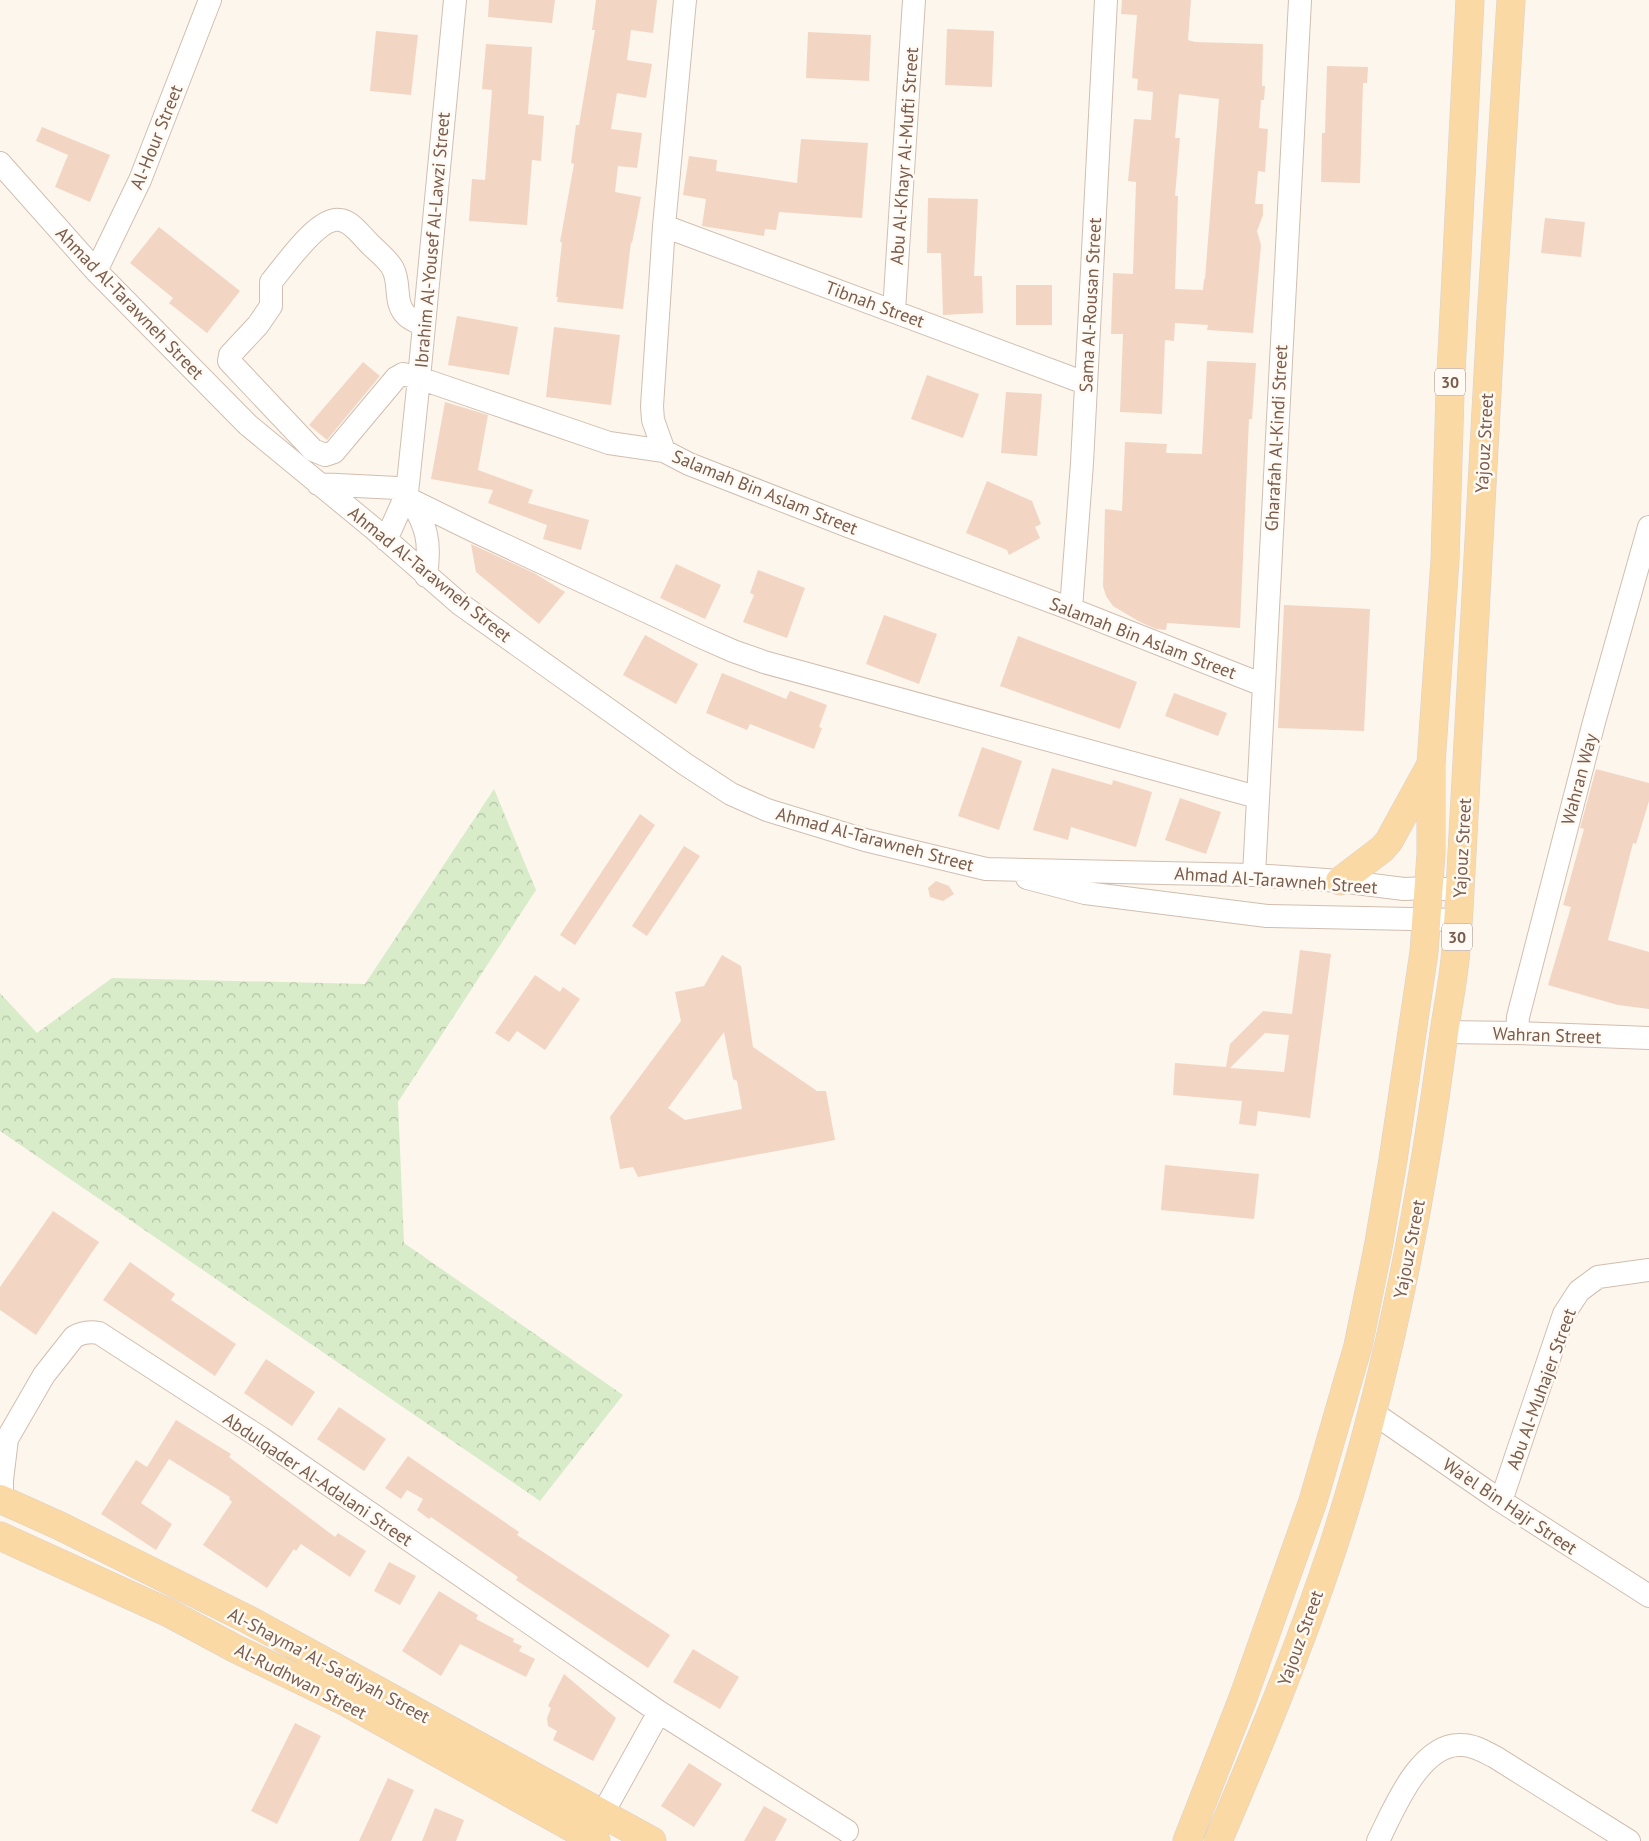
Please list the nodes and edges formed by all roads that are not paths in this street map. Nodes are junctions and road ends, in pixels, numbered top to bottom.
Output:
1 (210, 0) edge
2 (455, 0) edge
3 (684, 0) edge
4 (914, 0) edge
5 (1106, 0) edge
6 (1300, 0) edge
7 (1470, 0) edge
8 (1511, 0) edge
9 (0, 163) edge
10 (664, 226) junction
11 (96, 270) junction
12 (894, 312) junction
13 (424, 325) junction
14 (419, 378) junction
15 (1085, 383) junction
16 (664, 451) junction
17 (318, 484) junction
18 (405, 490) junction
19 (1649, 527) edge
20 (380, 534) junction
21 (426, 576) junction
22 (1071, 609) junction
23 (1263, 685) junction
24 (1431, 764) junction
25 (1257, 797) junction
26 (1002, 870) junction
27 (1254, 875) junction
28 (1340, 881) junction
29 (1428, 888) junction
30 (1460, 890) junction
31 (1426, 918) junction
32 (1458, 920) junction
33 (1444, 1032) junction
34 (1517, 1033) junction
35 (1649, 1038) edge
36 (1649, 1270) edge
37 (1372, 1412) junction
38 (4, 1441) edge
39 (1, 1500) edge
40 (1501, 1501) junction
41 (0, 1536) edge
42 (182, 1587) junction
43 (1647, 1590) edge
44 (169, 1613) junction
45 (249, 1620) junction
46 (236, 1649) junction
47 (659, 1712) junction
48 (603, 1813) junction
49 (847, 1831) dead end
50 (596, 1841) edge
51 (652, 1841) edge
52 (1187, 1841) edge
53 (1218, 1841) edge
54 (1378, 1841) edge
55 (1629, 1841) edge

1 - 11 street, Al-Hour Street
2 - 13 street, Ibrahim Al-Yousef Al-Lawzi Street
3 - 10 street, Salamah Bin Aslam Street
4 - 12 street, Abu Al-Khayr Al-Mufti Street
5 - 15 street, Sama Al-Rousan Street
6 - 23 street, Gharafah Al-Kindi Street
7 - 24 main road, Yajouz Street / 30
8 - 30 main road, Yajouz Street / 30
9 - 11 street, Ahmad Al-Tarawneh Street
10 - 12 street, Tibnah Street
10 - 16 street, Salamah Bin Aslam Street
11 - 17 street, Ahmad Al-Tarawneh Street
12 - 15 street, Tibnah Street
13 - 14 street, Ibrahim Al-Yousef Al-Lawzi Street
13 - 14 street
14 - 16 street
14 - 18 street, Ibrahim Al-Yousef Al-Lawzi Street
15 - 22 street, Sama Al-Rousan Street
16 - 22 street, Salamah Bin Aslam Street
17 - 18 street
17 - 20 street, Ahmad Al-Tarawneh Street
18 - 20 street, Ibrahim Al-Yousef Al-Lawzi Street
18 - 21 street
18 - 25 street
19 - 34 street, Wahran Way
20 - 21 street, Ahmad Al-Tarawneh Street
21 - 26 street, Ahmad Al-Tarawneh Street
22 - 23 street, Salamah Bin Aslam Street
23 - 25 street, Gharafah Al-Kindi Street
24 - 28 main road
24 - 29 main road, Yajouz Street / 30
25 - 27 street, Gharafah Al-Kindi Street
26 - 27 street, Ahmad Al-Tarawneh Street
26 - 31 street, Ahmad Al-Tarawneh Street
27 - 28 street, Ahmad Al-Tarawneh Street
28 - 29 street, Ahmad Al-Tarawneh Street
29 - 30 street, Ahmad Al-Tarawneh Street
29 - 31 main road, Yajouz Street / 30
30 - 32 main road, Yajouz Street / 30
31 - 32 street, Ahmad Al-Tarawneh Street
31 - 52 main road, Yajouz Street / 30
32 - 33 main road, Yajouz Street / 30
33 - 34 street, Wahran Street
33 - 37 main road, Yajouz Street / 30
34 - 35 street, Wahran Street
36 - 40 street, Abu Al-Muhajer Street
37 - 40 street, Wa'el Bin Hajr Street
37 - 53 main road, Yajouz Street / 30
38 - 39 street, Abdulqader Al-Adalani Street
38 - 47 street, Abdulqader Al-Adalani Street
39 - 42 main road, Al-Shayma’ Al-Sa’diyah Street
40 - 43 street, Wa'el Bin Hajr Street
41 - 44 main road, Al-Rudhwan Street
42 - 44 main road
42 - 45 main road, Al-Shayma’ Al-Sa’diyah Street
44 - 46 main road, Al-Rudhwan Street
45 - 46 main road
45 - 48 main road, Al-Shayma’ Al-Sa’diyah Street
46 - 50 main road, Al-Rudhwan Street
47 - 48 street
47 - 49 street, Abdulqader Al-Adalani Street
48 - 51 main road, Al-Shayma’ Al-Sa’diyah Street
54 - 55 street

